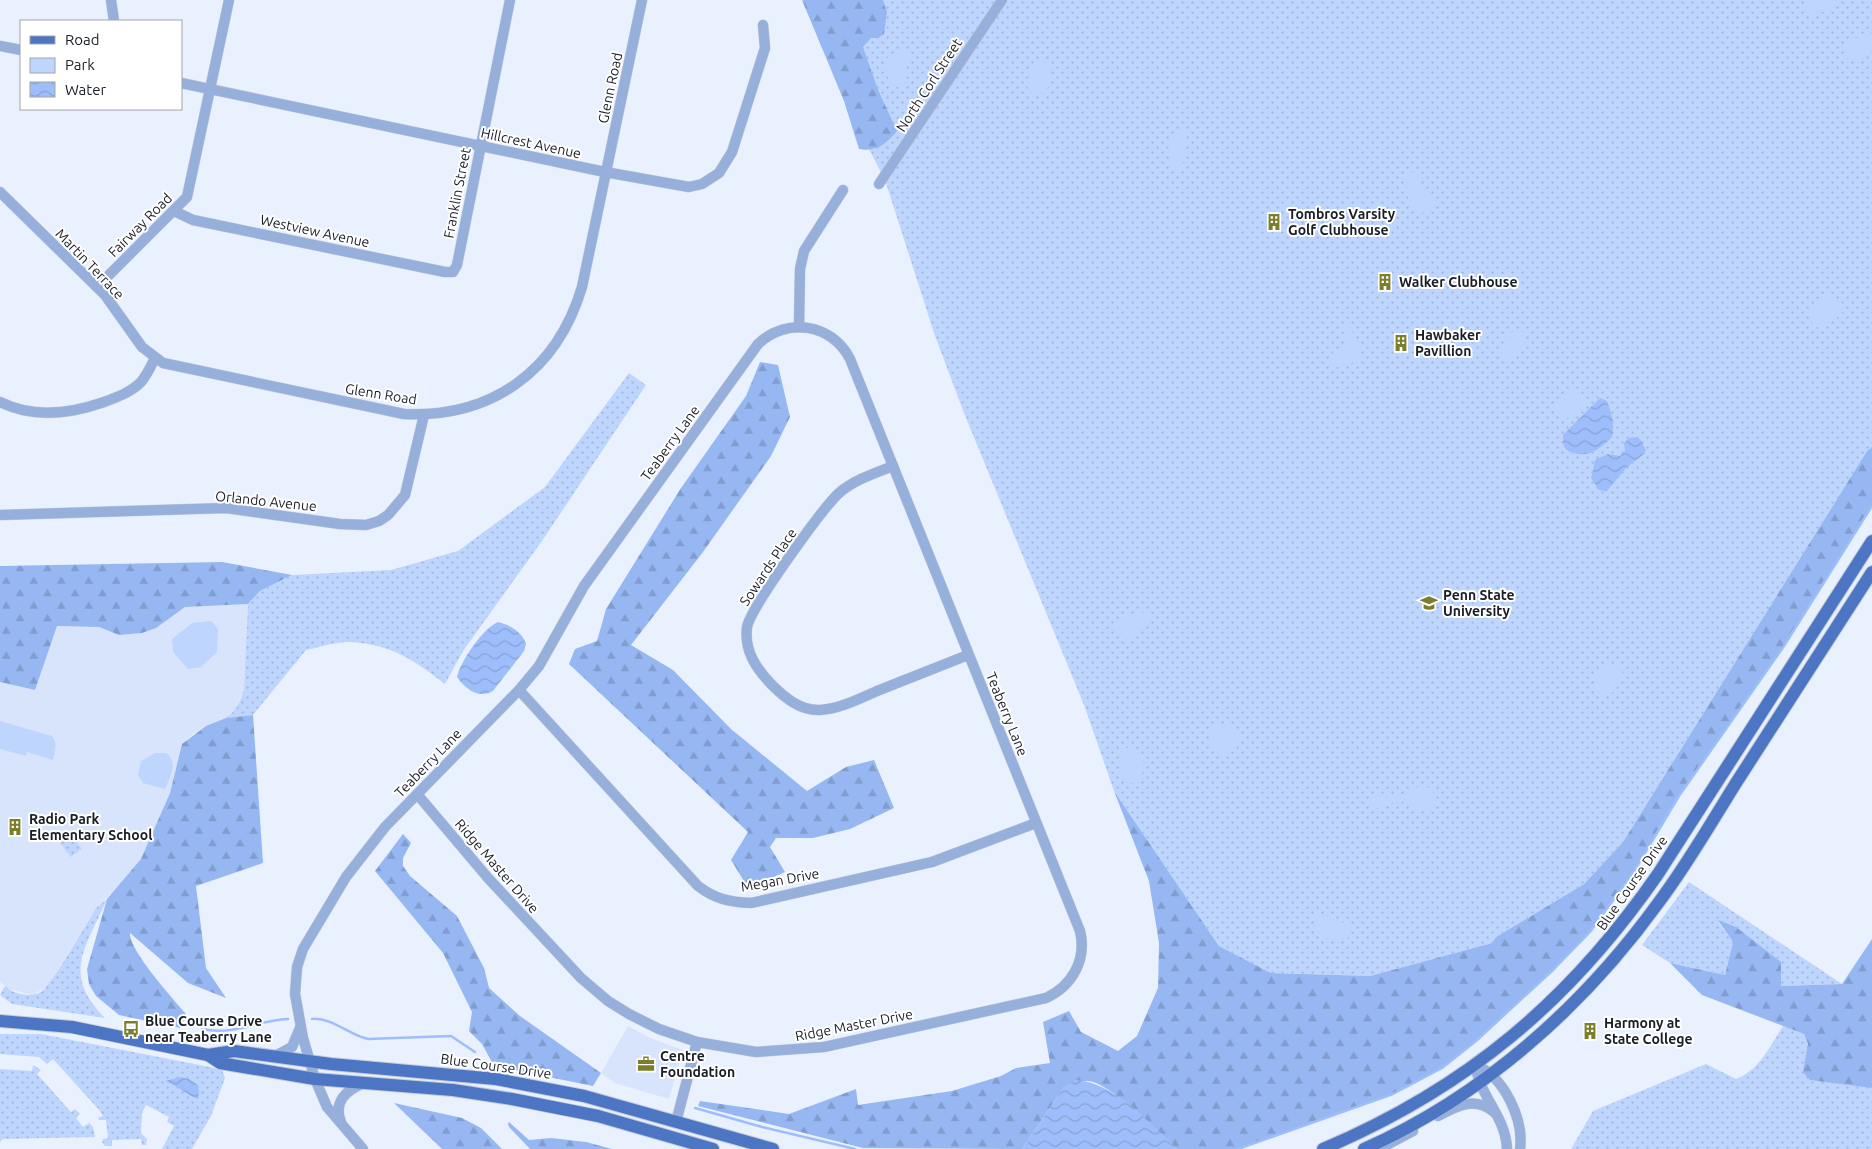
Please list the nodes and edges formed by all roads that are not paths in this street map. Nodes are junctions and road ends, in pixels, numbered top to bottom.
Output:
1 (111, 0) edge
2 (229, 0) edge
3 (510, 0) edge
4 (642, 0) edge
5 (1002, 0) edge
6 (114, 20) edge
7 (763, 25) dead end
8 (0, 46) edge
9 (20, 50) edge
10 (182, 84) edge
11 (211, 90) junction
12 (481, 146) junction
13 (606, 172) junction
14 (879, 184) dead end
15 (843, 190) dead end
16 (0, 192) edge
17 (174, 211) junction
18 (453, 272) joint
19 (97, 287) junction
20 (800, 326) junction
21 (155, 358) junction
22 (0, 402) edge
23 (424, 415) junction
24 (893, 466) junction
25 (0, 515) edge
26 (1872, 541) edge
27 (1872, 572) edge
28 (968, 655) junction
29 (519, 690) junction
30 (417, 794) junction
31 (1036, 823) junction
32 (0, 1021) edge
33 (300, 1025) junction
34 (698, 1042) junction
35 (208, 1055) junction
36 (275, 1056) junction
37 (310, 1061) junction
38 (1476, 1065) junction
39 (1491, 1074) junction
40 (315, 1079) junction
41 (1480, 1082) junction
42 (365, 1083) junction
43 (1501, 1119) junction
44 (676, 1122) junction
45 (343, 1128) junction
46 (363, 1149) edge
47 (714, 1149) edge
48 (773, 1149) edge
49 (1323, 1149) edge
50 (1364, 1149) edge
51 (1380, 1149) edge
52 (1507, 1149) edge
53 (1520, 1149) edge

1 - 6 street
2 - 11 street, Fairway Road
3 - 12 street, Franklin Street
4 - 13 street, Glenn Road
5 - 14 street, North Corl Street
7 - 13 street, Hillcrest Avenue
8 - 9 street
10 - 11 street, Hillcrest Avenue
11 - 12 street, Hillcrest Avenue
11 - 17 street, Fairway Road
12 - 13 street, Hillcrest Avenue
12 - 18 street, Franklin Street
13 - 23 street, Glenn Road
15 - 20 street
16 - 19 street, Martin Terrace
17 - 18 street, Westview Avenue
17 - 19 street, Fairway Road
19 - 21 street, Martin Terrace
20 - 24 street, Teaberry Lane
20 - 29 street, Teaberry Lane
21 - 22 street
21 - 23 street, Glenn Road
23 - 25 street, Orlando Avenue
24 - 28 street, Teaberry Lane
24 - 28 street, Sowards Place
26 - 38 main road, Blue Course Drive
27 - 39 main road
28 - 31 street, Teaberry Lane
29 - 30 street, Teaberry Lane
29 - 31 street, Megan Drive
30 - 33 street, Teaberry Lane
30 - 34 street, Ridge Master Drive
31 - 34 street, Ridge Master Drive
32 - 35 main road, Blue Course Drive
33 - 36 street
33 - 37 street, Teaberry Lane
34 - 44 street
35 - 36 main road, Blue Course Drive
35 - 40 main road, Blue Course Drive
36 - 37 main road, Blue Course Drive
37 - 40 street, Teaberry Lane
37 - 44 main road, Blue Course Drive
38 - 39 street
38 - 41 street
38 - 49 main road, Blue Course Drive
39 - 41 main road
39 - 53 street
40 - 42 main road, Blue Course Drive
40 - 45 street, Teaberry Lane
41 - 43 street
41 - 50 main road
42 - 45 street
42 - 47 main road, Blue Course Drive
43 - 51 street
43 - 52 street
44 - 48 main road, Blue Course Drive
45 - 46 street, Teaberry Lane

